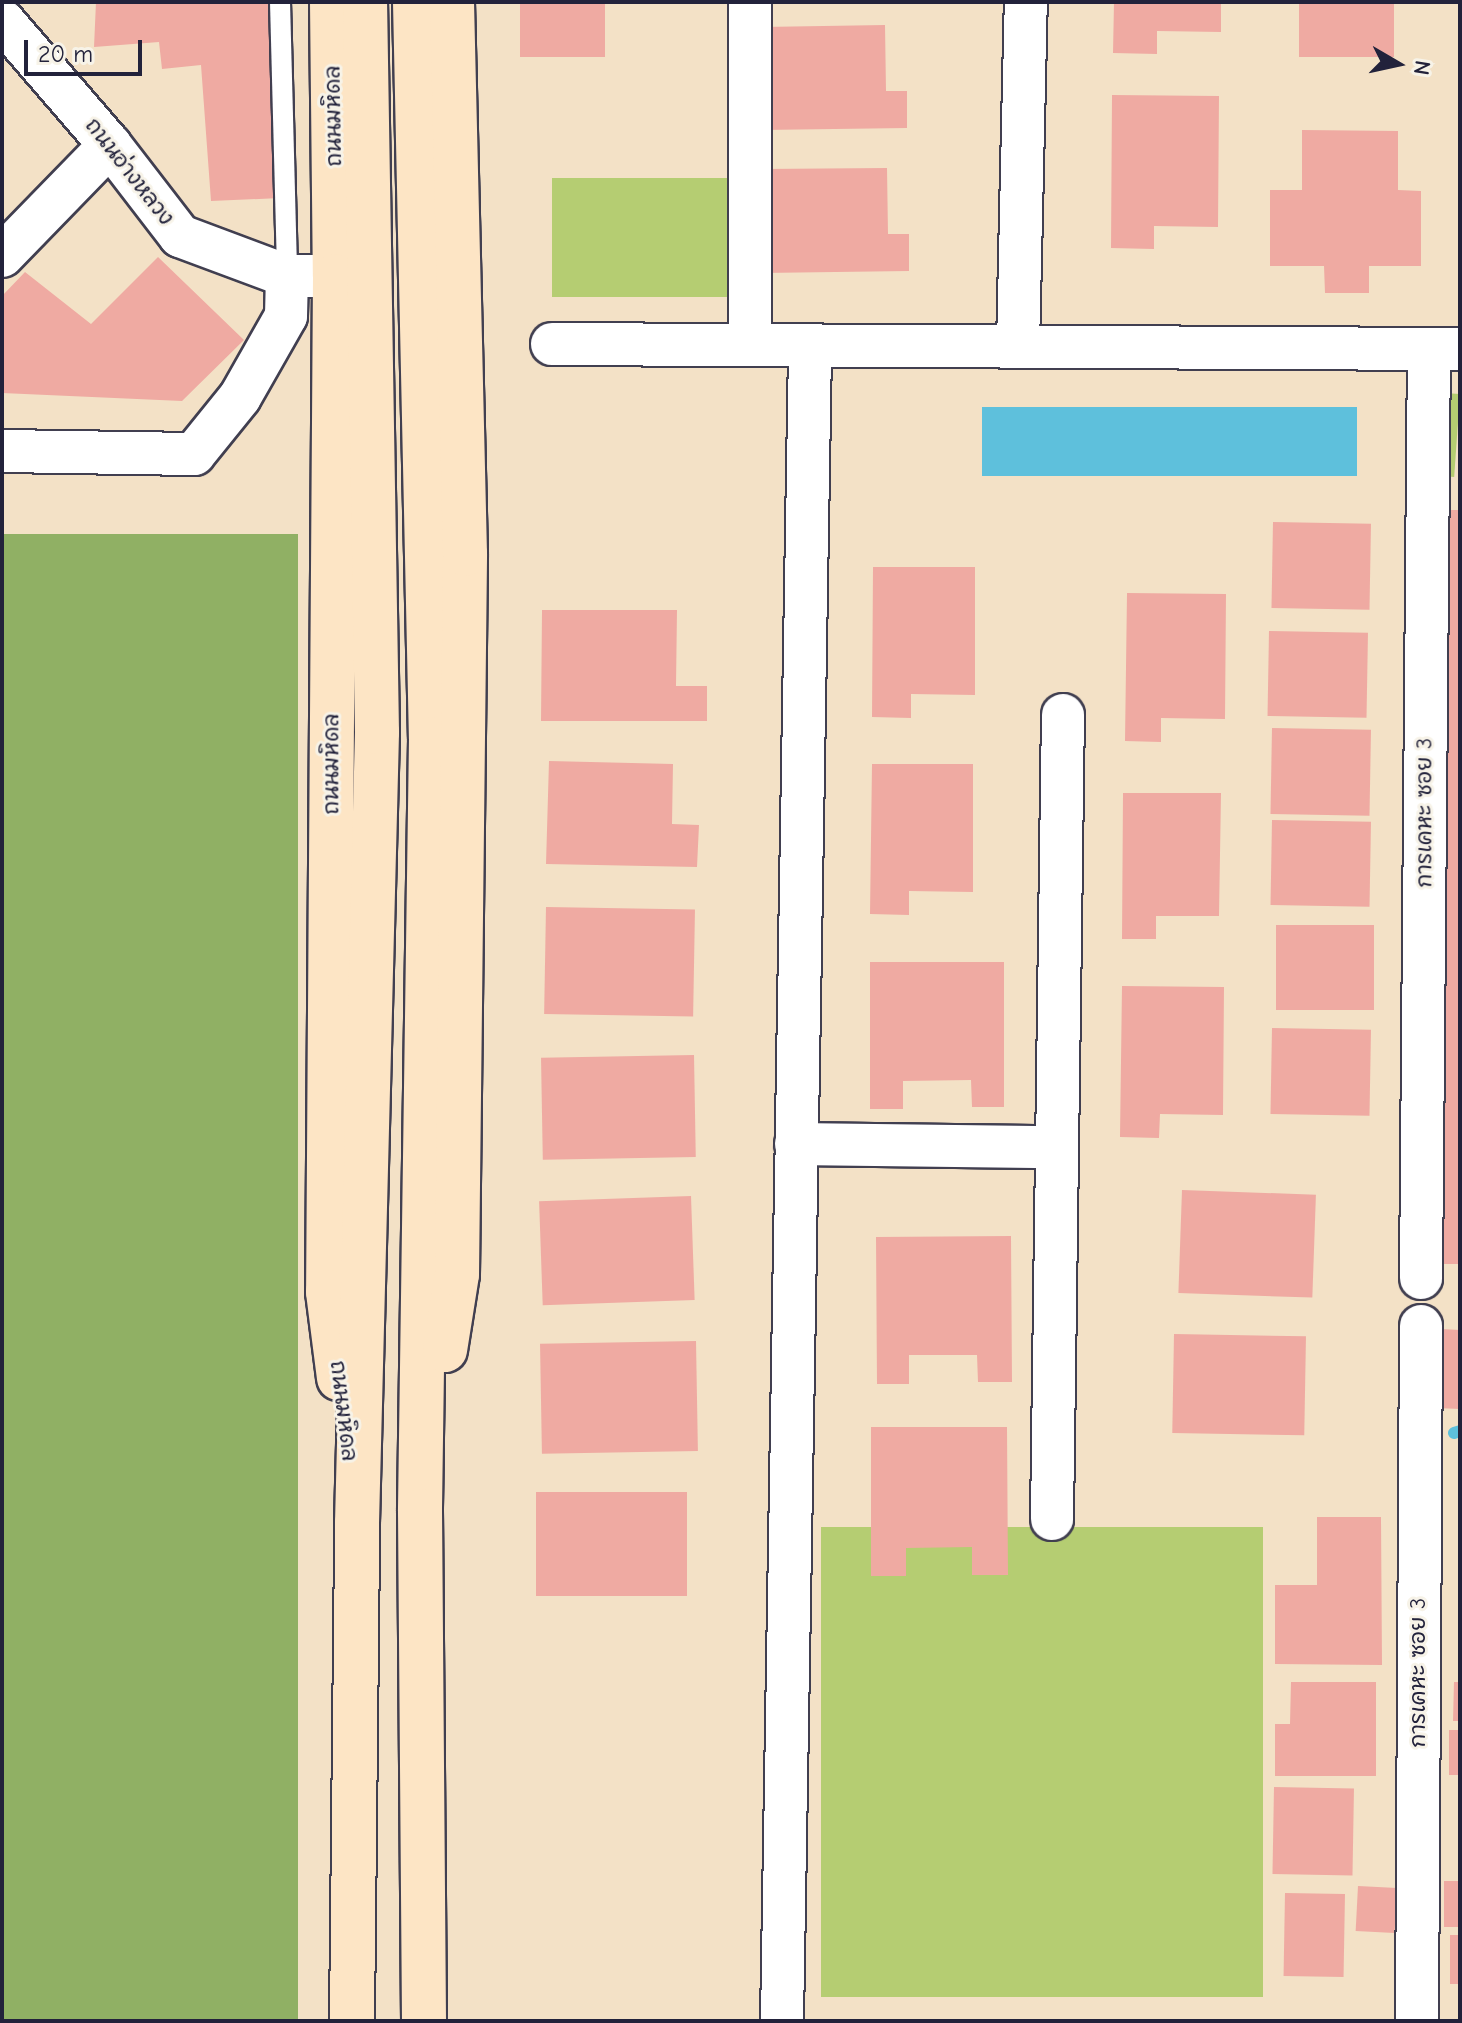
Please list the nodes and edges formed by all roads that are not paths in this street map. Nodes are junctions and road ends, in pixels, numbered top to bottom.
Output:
1 (280, 2) edge
2 (332, 2) edge
3 (365, 2) edge
4 (415, 2) edge
5 (452, 2) edge
6 (750, 2) edge
7 (1026, 2) edge
8 (9, 15) edge
9 (110, 145) junction
10 (2, 256) edge
11 (287, 276) junction
12 (335, 276) junction
13 (552, 344) dead end
14 (750, 345) junction
15 (810, 345) junction
16 (1018, 346) junction
17 (1444, 349) edge
18 (2, 451) edge
19 (1063, 715) dead end
20 (796, 1144) junction
21 (1054, 1147) junction
22 (1421, 1278) dead end
23 (1421, 1326) dead end
24 (420, 1511) junction
25 (1052, 1519) dead end
26 (357, 1523) junction
27 (352, 2021) edge
28 (424, 2021) edge
29 (782, 2021) edge
30 (1417, 2021) edge

1 - 11 lane
2 - 12 main road, ถนนมหิดล
3 - 26 main road, ถนนมหิดล
4 - 24 main road
5 - 24 main road
6 - 14 street
7 - 16 street
8 - 9 street, ถนนอ่างหลวง
9 - 10 street
9 - 11 street, ถนนอ่างหลวง
11 - 12 street, ถนนอ่างหลวง
11 - 18 street
12 - 26 main road, ถนนมหิดล
13 - 14 street
14 - 15 street
15 - 16 street
15 - 20 street
16 - 17 street
17 - 22 street, การเคหะ ซอย 3
19 - 21 street
20 - 21 street
20 - 29 street
21 - 25 street
23 - 30 street, การเคหะ ซอย 3
24 - 28 main road
26 - 27 main road, ถนนมหิดล

